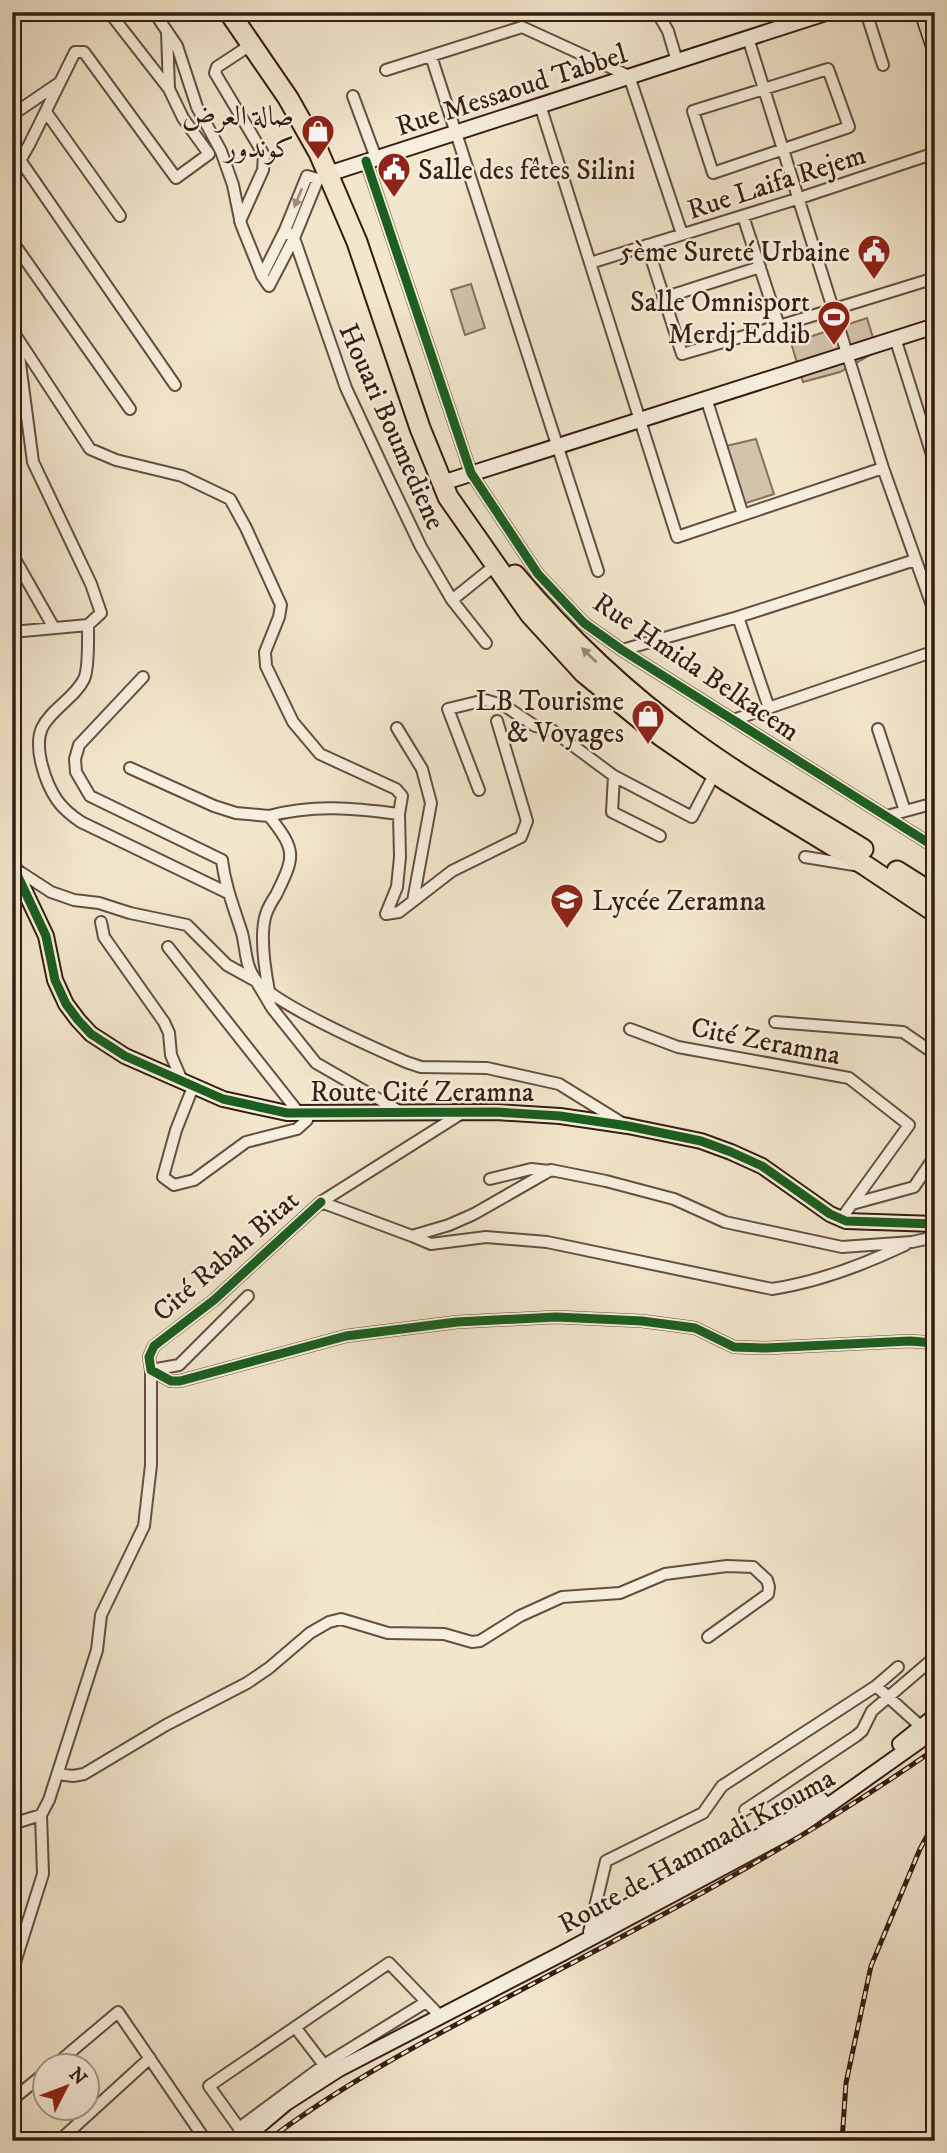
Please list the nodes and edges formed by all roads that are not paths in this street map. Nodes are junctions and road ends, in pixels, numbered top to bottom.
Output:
1 (109, 12) edge
2 (154, 12) edge
3 (229, 12) edge
4 (242, 12) edge
5 (657, 12) edge
6 (829, 12) edge
7 (866, 12) edge
8 (923, 12) edge
9 (167, 31) junction
10 (748, 38) junction
11 (252, 44) junction
12 (935, 48) edge
13 (431, 56) junction
14 (677, 61) junction
15 (883, 65) dead end
16 (386, 70) dead end
17 (629, 76) junction
18 (59, 83) junction
19 (169, 89) junction
20 (765, 89) junction
21 (353, 96) dead end
22 (540, 105) junction
23 (46, 112) junction
24 (12, 114) edge
25 (457, 132) junction
26 (784, 148) junction
27 (935, 153) edge
28 (20, 160) junction
29 (371, 160) junction
30 (12, 174) edge
31 (328, 174) junction
32 (800, 198) junction
33 (120, 216) dead end
34 (743, 216) junction
35 (240, 222) junction
36 (289, 234) junction
37 (682, 234) junction
38 (12, 241) edge
39 (647, 245) junction
40 (590, 263) junction
41 (760, 267) junction
42 (935, 278) edge
43 (663, 298) junction
44 (833, 309) junction
45 (779, 326) junction
46 (935, 326) edge
47 (14, 333) edge
48 (895, 338) junction
49 (847, 354) junction
50 (176, 385) dead end
51 (706, 398) junction
52 (130, 409) dead end
53 (640, 419) junction
54 (559, 445) junction
55 (935, 454) edge
56 (883, 468) junction
57 (471, 473) junction
58 (447, 482) junction
59 (743, 515) junction
60 (12, 554) edge
61 (915, 559) junction
62 (499, 563) junction
63 (598, 570) dead end
64 (452, 600) junction
65 (935, 614) edge
66 (738, 617) junction
67 (88, 625) junction
68 (54, 628) junction
69 (12, 632) edge
70 (486, 643) dead end
71 (622, 650) junction
72 (935, 651) edge
73 (143, 677) dead end
74 (769, 708) junction
75 (733, 720) junction
76 (497, 721) dead end
77 (397, 728) dead end
78 (878, 729) dead end
79 (130, 768) dead end
80 (715, 773) junction
81 (614, 776) junction
82 (479, 790) dead end
83 (935, 803) edge
84 (905, 811) junction
85 (399, 814) junction
86 (269, 816) junction
87 (887, 816) junction
88 (660, 836) dead end
89 (935, 847) edge
90 (805, 857) dead end
91 (875, 864) junction
92 (13, 866) edge
93 (935, 886) edge
94 (228, 893) junction
95 (935, 895) edge
96 (413, 901) junction
97 (935, 912) edge
98 (101, 922) dead end
99 (168, 947) dead end
100 (256, 981) junction
101 (269, 991) junction
102 (775, 1022) dead end
103 (630, 1029) dead end
104 (935, 1054) edge
105 (188, 1085) junction
106 (465, 1112) junction
107 (304, 1113) junction
108 (403, 1113) junction
109 (628, 1126) junction
110 (935, 1156) edge
111 (550, 1171) junction
112 (490, 1179) dead end
113 (321, 1202) junction
114 (852, 1204) junction
115 (841, 1219) junction
116 (935, 1224) edge
117 (412, 1236) junction
118 (935, 1237) edge
119 (912, 1241) junction
120 (248, 1296) dead end
121 (935, 1343) edge
122 (151, 1370) junction
123 (708, 1637) dead end
124 (935, 1657) edge
125 (898, 1667) dead end
126 (876, 1686) junction
127 (888, 1698) junction
128 (935, 1716) edge
129 (928, 1730) edge
130 (58, 1774) junction
131 (745, 1810) dead end
132 (41, 1815) junction
133 (12, 1824) edge
134 (589, 1932) junction
135 (25, 1933) junction
136 (12, 1941) edge
137 (561, 1954) junction
138 (13, 1970) edge
139 (426, 2002) junction
140 (440, 2017) junction
141 (295, 2027) junction
142 (70, 2052) edge
143 (150, 2058) junction
144 (324, 2065) junction
145 (32, 2084) edge
146 (12, 2100) edge
147 (240, 2136) edge
148 (59, 2141) edge
149 (206, 2141) edge

1 - 19 street
2 - 9 street
3 - 11 highway
4 - 31 highway
5 - 14 street
6 - 10 street, Rue Messaoud Tabbel
7 - 15 street
8 - 12 main road
9 - 19 street
9 - 35 street
10 - 14 street, Rue Messaoud Tabbel
10 - 20 street
11 - 31 highway
11 - 35 street
13 - 16 street
13 - 17 street
13 - 25 street
14 - 17 street, Rue Messaoud Tabbel
17 - 22 street, Rue Messaoud Tabbel
17 - 37 street
18 - 19 street
18 - 23 street
18 - 24 street
20 - 26 street
20 - 26 street
20 - 26 street
21 - 29 street, Rue Hmida Belkacem
22 - 25 street, Rue Messaoud Tabbel
22 - 40 street
23 - 28 street
23 - 33 street
25 - 29 street, Rue Messaoud Tabbel
25 - 54 street
26 - 32 street
27 - 32 street, Rue Laifa Rejem
28 - 30 street
28 - 50 street
29 - 31 street, Rue Messaoud Tabbel
29 - 57 street, Rue Hmida Belkacem
31 - 36 street
31 - 58 highway
32 - 34 street, Rue Laifa Rejem
32 - 44 street
34 - 37 street, Rue Laifa Rejem
34 - 41 street
35 - 36 street
36 - 64 street, Houari Boumediene
37 - 39 street, Rue Laifa Rejem
38 - 52 street
39 - 40 street, Rue Laifa Rejem
39 - 43 street
40 - 53 street
41 - 43 street
41 - 45 street
42 - 44 street
43 - 45 street
44 - 45 street
44 - 49 street
46 - 48 street
47 - 67 street
47 - 85 street
48 - 49 street
48 - 55 street
49 - 51 street
49 - 56 street
51 - 53 street
51 - 59 street
53 - 54 street
53 - 59 street
54 - 57 street
54 - 63 street
56 - 59 street
56 - 61 street
57 - 58 street
57 - 71 street, Rue Hmida Belkacem
58 - 62 highway
60 - 68 street
61 - 65 street
61 - 66 street
62 - 64 street
62 - 80 highway
91 -> 62 highway
64 - 70 street, Houari Boumediene
66 - 71 street
66 - 74 street
67 - 68 street
67 - 94 street
68 - 69 street
71 - 75 street, Rue Hmida Belkacem
72 - 74 street
73 - 94 street
74 - 75 street
75 - 87 street, Rue Hmida Belkacem
76 - 96 street
77 - 96 street
78 - 84 street
79 - 86 street
80 - 81 street
80 - 91 highway
81 - 82 street
81 - 88 street
83 - 84 street
84 - 87 street
85 - 86 street
85 - 96 street
86 - 101 street
87 - 89 street, Rue Hmida Belkacem
90 - 91 street
91 - 93 highway
91 - 95 highway
91 - 97 highway
92 - 100 street
92 - 105 street, Route Cité Zeramna
94 - 100 street
98 - 105 street
99 - 107 street
100 - 101 street
100 - 108 street
101 - 109 street
102 - 104 street, Cité Zeramna
103 - 114 street, Cité Zeramna
105 - 107 street, Route Cité Zeramna
105 - 107 street
106 - 108 street, Route Cité Zeramna
106 - 109 street, Route Cité Zeramna
106 - 113 street, Cité Rabah Bitat
107 - 108 street, Route Cité Zeramna
109 - 115 street, Route Cité Zeramna
110 - 114 street
111 - 112 street, Cité Rabah Bitat
111 - 117 street
111 - 119 street, Cité Rabah Bitat
113 - 117 street, Cité Rabah Bitat
113 - 122 street, Cité Rabah Bitat
114 - 115 street, Cité Zeramna
115 - 116 street, Route Cité Zeramna
117 - 119 street, Cité Rabah Bitat
118 - 119 street, Cité Rabah Bitat
120 - 122 street
121 - 122 street
122 - 130 street, Cité Rabah Bitat
123 - 130 street
124 - 127 street
125 - 126 street
126 - 127 street
126 - 134 street
127 - 129 street
127 - 131 street
128 - 129 street, Route de Hammadi Krouma
129 - 134 street, Route de Hammadi Krouma
129 - 137 street, Route de Hammadi Krouma
130 - 132 street, Cité Rabah Bitat
132 - 133 street
132 - 135 street
134 - 137 street, Route de Hammadi Krouma
135 - 136 street
135 - 138 street
137 - 140 street
139 - 140 street
139 - 141 street
139 - 144 street
140 - 147 street
141 - 144 street
141 - 147 street
142 - 143 street
143 - 148 street
143 - 149 street
144 - 147 street
145 - 146 street

